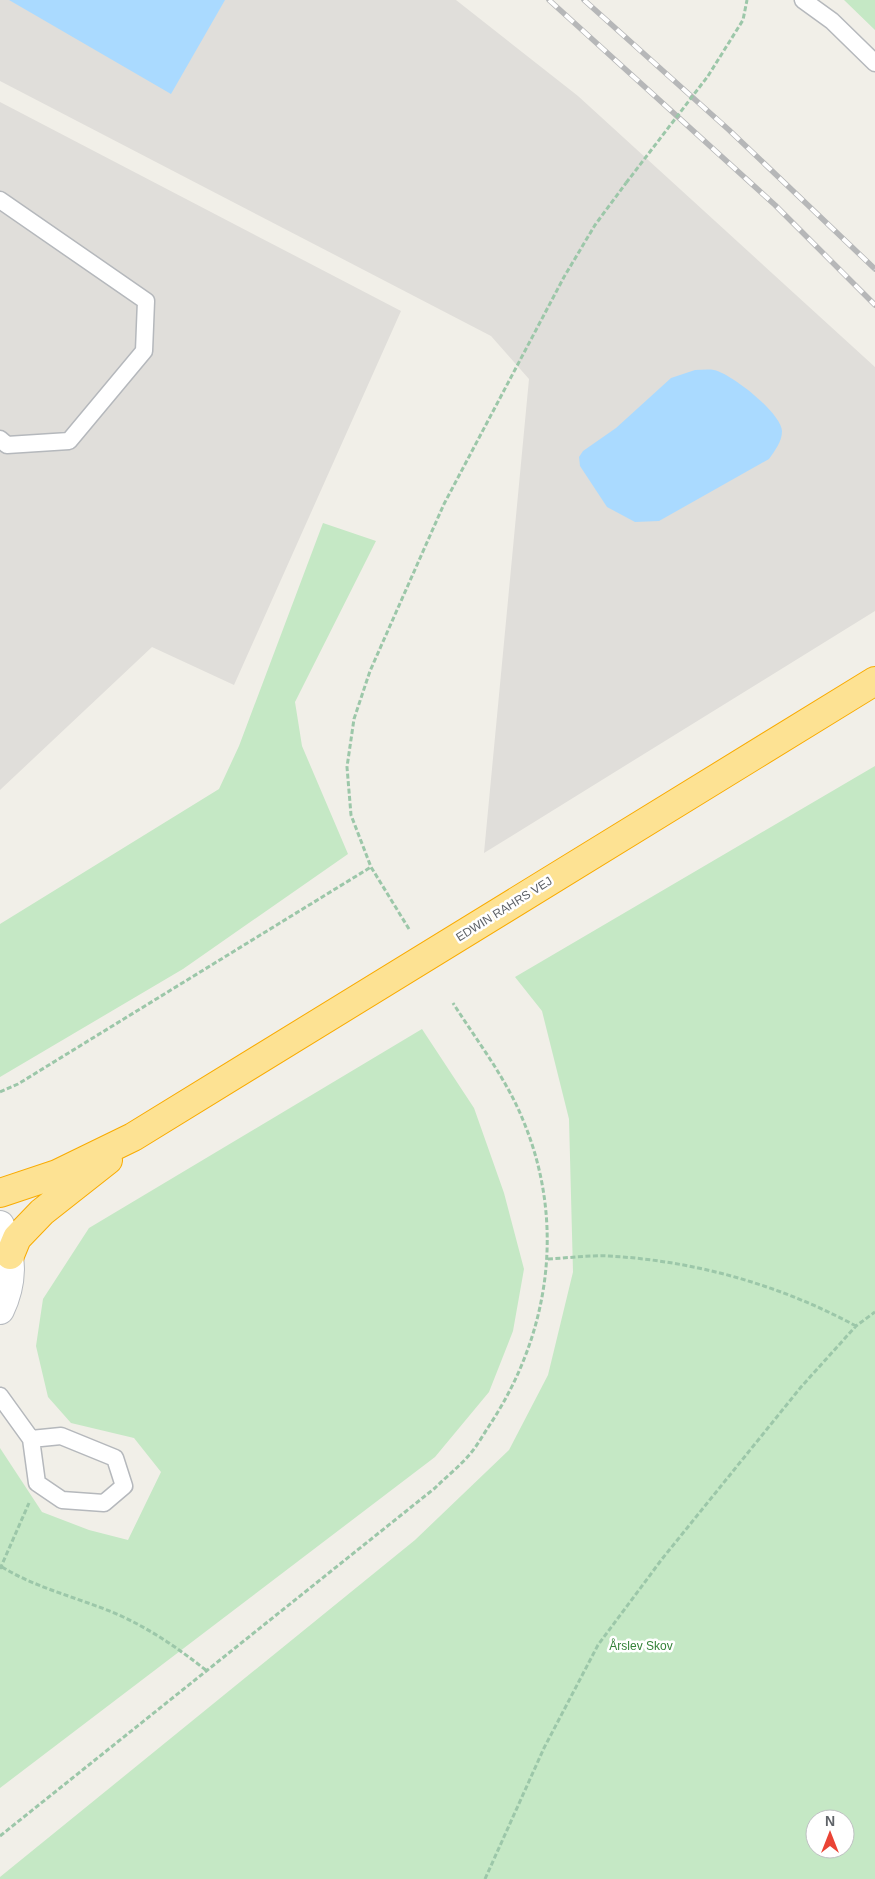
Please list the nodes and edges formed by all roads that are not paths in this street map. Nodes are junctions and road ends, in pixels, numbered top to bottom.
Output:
1 (803, 0) edge
2 (875, 63) edge
3 (0, 200) edge
4 (0, 439) edge
5 (875, 681) edge
6 (133, 1137) junction
7 (0, 1193) edge
8 (0, 1225) edge
9 (10, 1256) junction
10 (0, 1310) edge
11 (0, 1396) edge
12 (30, 1439) junction

1 - 2 lane
3 - 4 lane
5 - 6 highway, EDWIN RAHRS VEJ
6 - 7 highway
6 - 9 highway
8 - 9 street
9 - 10 street
11 - 12 lane
12 - 12 lane

